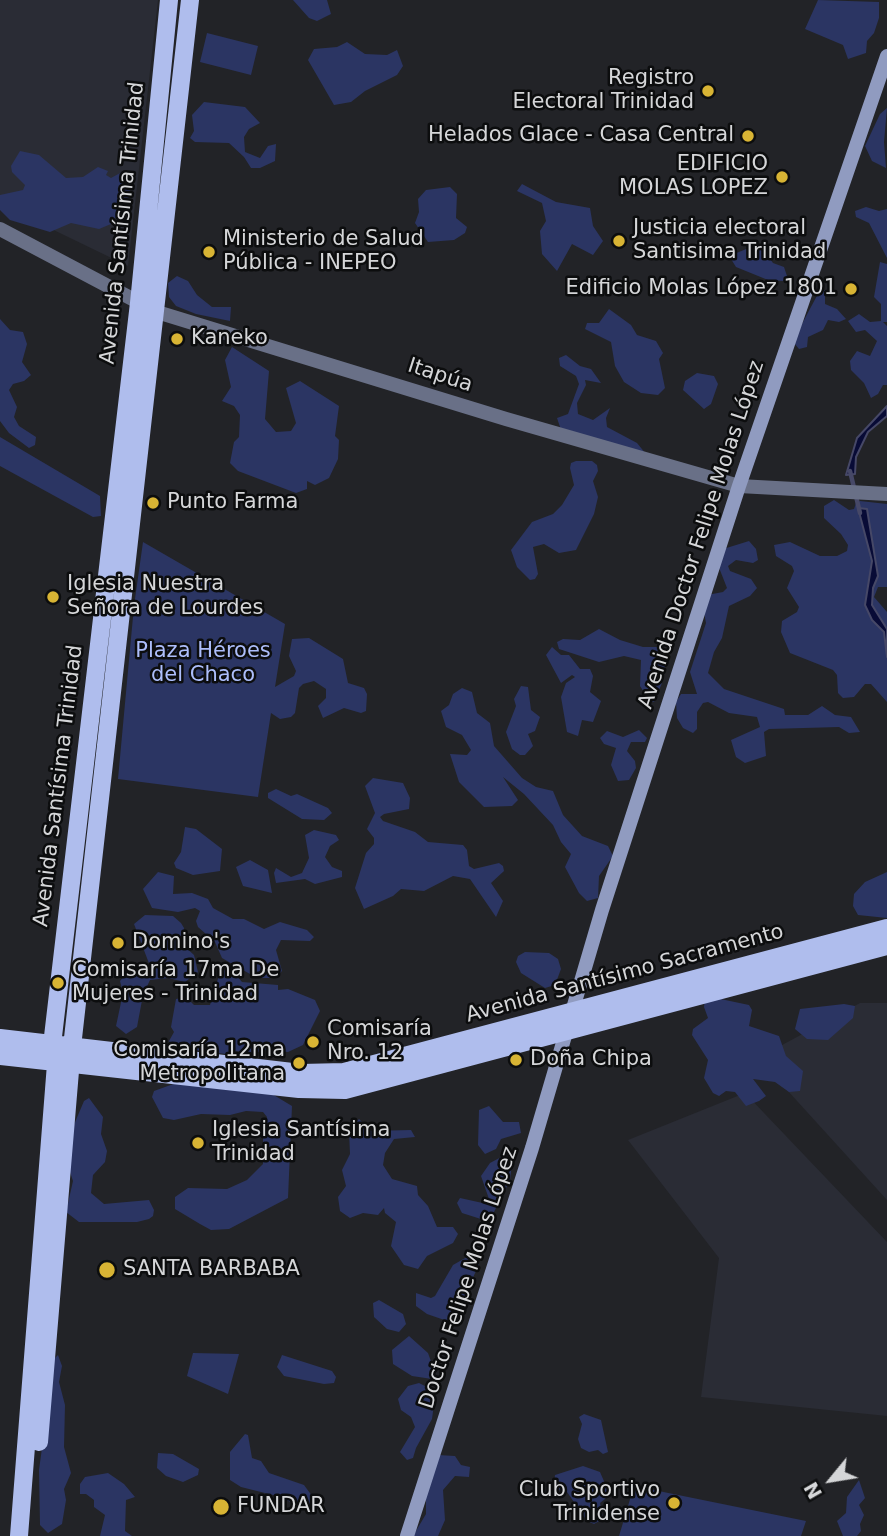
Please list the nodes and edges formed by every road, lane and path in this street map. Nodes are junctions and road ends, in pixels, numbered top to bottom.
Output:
1 (169, 0) edge
2 (190, 0) edge
3 (887, 56) edge
4 (0, 229) edge
5 (139, 303) junction
6 (157, 312) junction
7 (739, 486) junction
8 (882, 493) edge
9 (887, 928) edge
10 (887, 946) edge
11 (796, 961) junction
12 (573, 1012) junction
13 (568, 1031) junction
14 (0, 1038) edge
15 (52, 1045) junction
16 (72, 1047) junction
17 (0, 1056) edge
18 (64, 1064) junction
19 (19, 1536) edge
20 (31, 1536) edge
21 (407, 1536) edge

1 - 5 main road, Avenida Santísima Trinidad
2 - 6 main road, Avenida Santísima Trinidad
3 - 7 main road, Avenida Doctor Felipe Molas López
4 - 5 street, Itapúa
5 - 6 street, Itapúa
5 - 15 main road, Avenida Santísima Trinidad
6 - 7 street, Itapúa
6 - 16 main road, Avenida Santísima Trinidad
7 - 8 street, Itapúa
7 - 12 main road, Avenida Doctor Felipe Molas López
9 - 11 main road, Avenida Santísimo Sacramento
10 - 11 main road, Avenida Santísimo Sacramento
11 - 12 main road, Avenida Santísimo Sacramento
11 - 13 main road, Avenida Santísimo Sacramento
12 - 13 main road, Avenida Doctor Felipe Molas López
12 - 16 main road, Avenida Santísimo Sacramento
13 - 18 main road, Avenida Santísimo Sacramento
13 - 21 main road, Doctor Felipe Molas López
14 - 15 main road, Avenida Santísimo Sacramento
15 - 16 main road, Avenida Santísimo Sacramento
15 - 18 main road, Avenida Santísima Trinidad
16 - 18 main road, Avenida Santísima Trinidad
17 - 18 main road, Avenida Santísimo Sacramento
18 - 19 main road, Avenida Santísima Trinidad
18 - 20 main road, Avenida Santísima Trinidad

